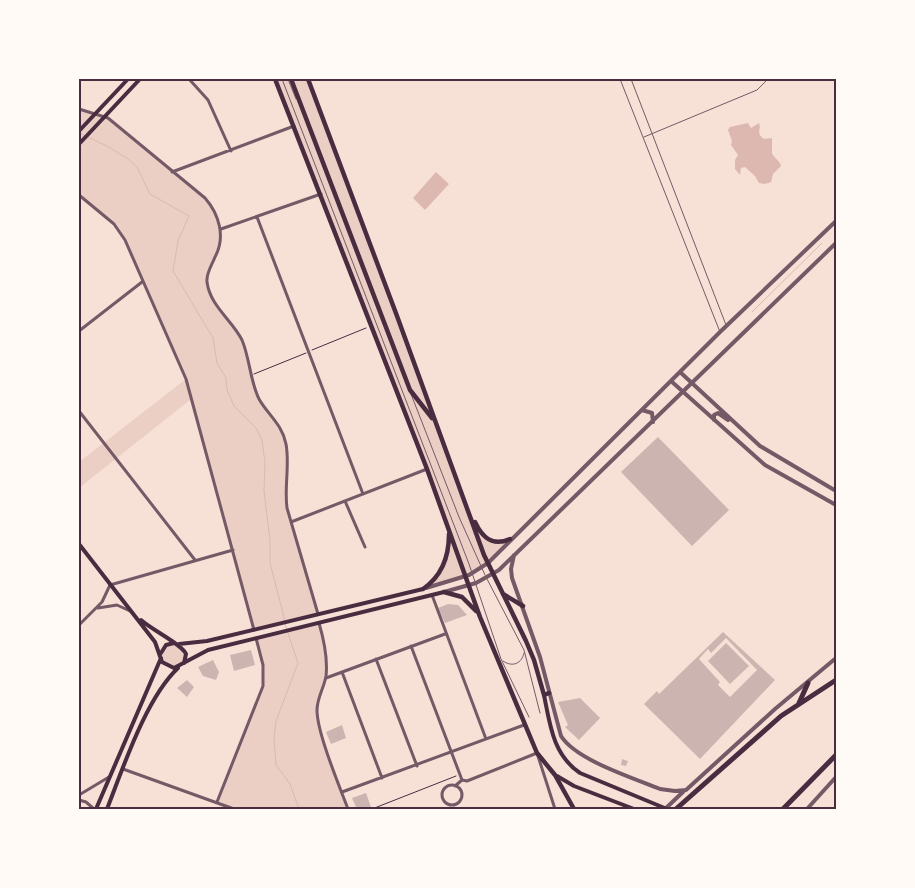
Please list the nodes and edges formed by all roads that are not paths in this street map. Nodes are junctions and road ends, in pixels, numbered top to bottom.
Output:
1 (128, 79) edge
2 (140, 79) edge
3 (189, 79) edge
4 (275, 79) edge
5 (282, 79) edge
6 (290, 79) edge
7 (308, 79) edge
8 (620, 79) edge
9 (631, 79) edge
10 (768, 79) edge
11 (79, 109) edge
12 (96, 113) junction
13 (105, 116) junction
14 (295, 126) junction
15 (80, 129) edge
16 (652, 134) junction
17 (644, 138) junction
18 (79, 144) edge
19 (231, 151) junction
20 (172, 172) junction
21 (321, 194) junction
22 (80, 198) edge
23 (257, 217) junction
24 (836, 221) edge
25 (221, 229) junction
26 (836, 243) edge
27 (142, 282) junction
28 (726, 326) junction
29 (79, 331) edge
30 (720, 332) junction
31 (680, 372) junction
32 (671, 381) junction
33 (692, 384) junction
34 (684, 393) junction
35 (642, 410) junction
36 (79, 411) edge
37 (435, 421) junction
38 (715, 421) junction
39 (733, 421) junction
40 (653, 422) junction
41 (427, 469) junction
42 (836, 491) edge
43 (363, 494) junction
44 (346, 501) junction
45 (466, 502) junction
46 (836, 505) edge
47 (292, 522) junction
48 (448, 527) junction
49 (510, 539) junction
50 (79, 544) edge
51 (365, 547) dead end
52 (233, 550) junction
53 (514, 555) junction
54 (195, 560) junction
55 (488, 563) junction
56 (481, 568) junction
57 (472, 573) junction
58 (493, 574) junction
59 (465, 576) junction
60 (486, 578) junction
61 (476, 583) junction
62 (110, 584) junction
63 (469, 585) junction
64 (422, 589) junction
65 (444, 592) junction
66 (503, 594) junction
67 (432, 595) junction
68 (523, 606) junction
69 (95, 609) junction
70 (132, 612) junction
71 (318, 614) junction
72 (480, 617) junction
73 (79, 623) edge
74 (319, 623) junction
75 (254, 630) junction
76 (445, 634) junction
77 (256, 638) junction
78 (178, 644) junction
79 (411, 646) junction
80 (524, 650) junction
81 (161, 656) junction
82 (836, 658) edge
83 (376, 659) junction
84 (501, 659) junction
85 (180, 666) junction
86 (342, 672) junction
87 (326, 678) junction
88 (836, 680) edge
89 (808, 683) junction
90 (550, 693) junction
91 (544, 695) junction
92 (799, 703) junction
93 (540, 713) dead end
94 (529, 717) dead end
95 (524, 725) junction
96 (486, 739) junction
97 (451, 752) junction
98 (537, 753) junction
99 (836, 755) edge
100 (417, 766) junction
101 (123, 769) junction
102 (555, 775) junction
103 (110, 777) junction
104 (836, 777) edge
105 (382, 778) junction
106 (462, 780) junction
107 (455, 786) junction
108 (686, 790) junction
109 (342, 792) junction
110 (79, 794) edge
111 (79, 800) edge
112 (217, 802) junction
113 (451, 807) edge
114 (95, 809) edge
115 (107, 809) edge
116 (234, 809) edge
117 (348, 809) edge
118 (555, 809) edge
119 (574, 809) edge
120 (634, 809) edge
121 (666, 809) edge
122 (676, 809) edge
123 (783, 809) edge
124 (807, 809) edge

1 - 12 main road
2 - 13 main road
3 - 19 street
4 - 14 main road
5 - 57 lane
6 - 37 main road
6 - 56 lane
7 - 37 main road
8 - 17 lane
9 - 16 lane
10 - 16 lane
11 - 12 street
12 - 13 street
12 - 15 main road
13 - 18 main road
13 - 20 street
14 - 19 street
14 - 21 main road
16 - 17 lane
16 - 28 lane
17 - 30 lane
19 - 20 street
20 - 25 street
21 - 23 street
21 - 41 main road
22 - 27 street
23 - 25 street
23 - 43 street
24 - 28 street
25 - 47 street
26 - 33 street
27 - 29 street
27 - 52 street
28 - 30 street
30 - 31 street
31 - 32 street
31 - 33 street
32 - 34 street
32 - 35 street
33 - 34 street
33 - 39 street
34 - 38 street
34 - 40 street
35 - 40 street
35 - 49 street
36 - 54 street
37 - 45 main road
38 - 39 street
38 - 46 street
39 - 42 street
40 - 53 street
41 - 43 street
41 - 48 main road
43 - 44 street
44 - 47 street
44 - 51 street
45 - 49 main road
45 - 55 main road
47 - 71 street
48 - 59 main road
48 - 64 main road
49 - 55 street
50 - 62 main road
52 - 54 street
52 - 75 street
53 - 58 street
53 - 68 street
54 - 62 street
55 - 56 street
55 - 58 main road
56 - 57 street
56 - 60 lane
57 - 59 street
57 - 61 lane
58 - 60 street
58 - 66 main road
59 - 63 main road
59 - 64 street
60 - 61 street
60 - 80 lane
61 - 63 street
61 - 84 lane
62 - 69 street
62 - 70 main road
63 - 65 street
63 - 72 main road
64 - 71 main road
65 - 67 main road
65 - 72 main road
66 - 68 main road
66 - 91 main road
67 - 74 main road
67 - 76 street
68 - 90 street
69 - 70 street
69 - 73 street
70 - 78 main road
70 - 81 main road
71 - 75 main road
72 - 95 main road
74 - 77 main road
74 - 87 street
75 - 78 main road
76 - 79 street
76 - 96 street
77 - 85 main road
77 - 112 street
78 - 81 main road
78 - 85 main road
79 - 83 street
79 - 97 street
80 - 84 lane
80 - 93 lane
81 - 85 main road
81 - 103 main road
82 - 89 street
83 - 86 street
83 - 100 street
84 - 94 lane
85 - 101 main road
86 - 87 street
86 - 105 street
87 - 109 street
88 - 92 highway
89 - 92 highway
89 - 108 street
90 - 91 main road
90 - 108 street
91 - 121 main road
92 - 122 highway
95 - 96 street
95 - 98 main road
96 - 97 street
97 - 100 street
97 - 106 street
98 - 102 main road
98 - 106 street
98 - 118 street
99 - 123 highway
100 - 105 street
101 - 112 street
101 - 115 main road
102 - 119 main road
102 - 120 main road
103 - 110 street
103 - 114 main road
104 - 124 street
105 - 109 street
106 - 107 street
107 - 113 street
107 - 113 street
108 - 121 street
109 - 117 street
111 - 114 street
112 - 116 street

